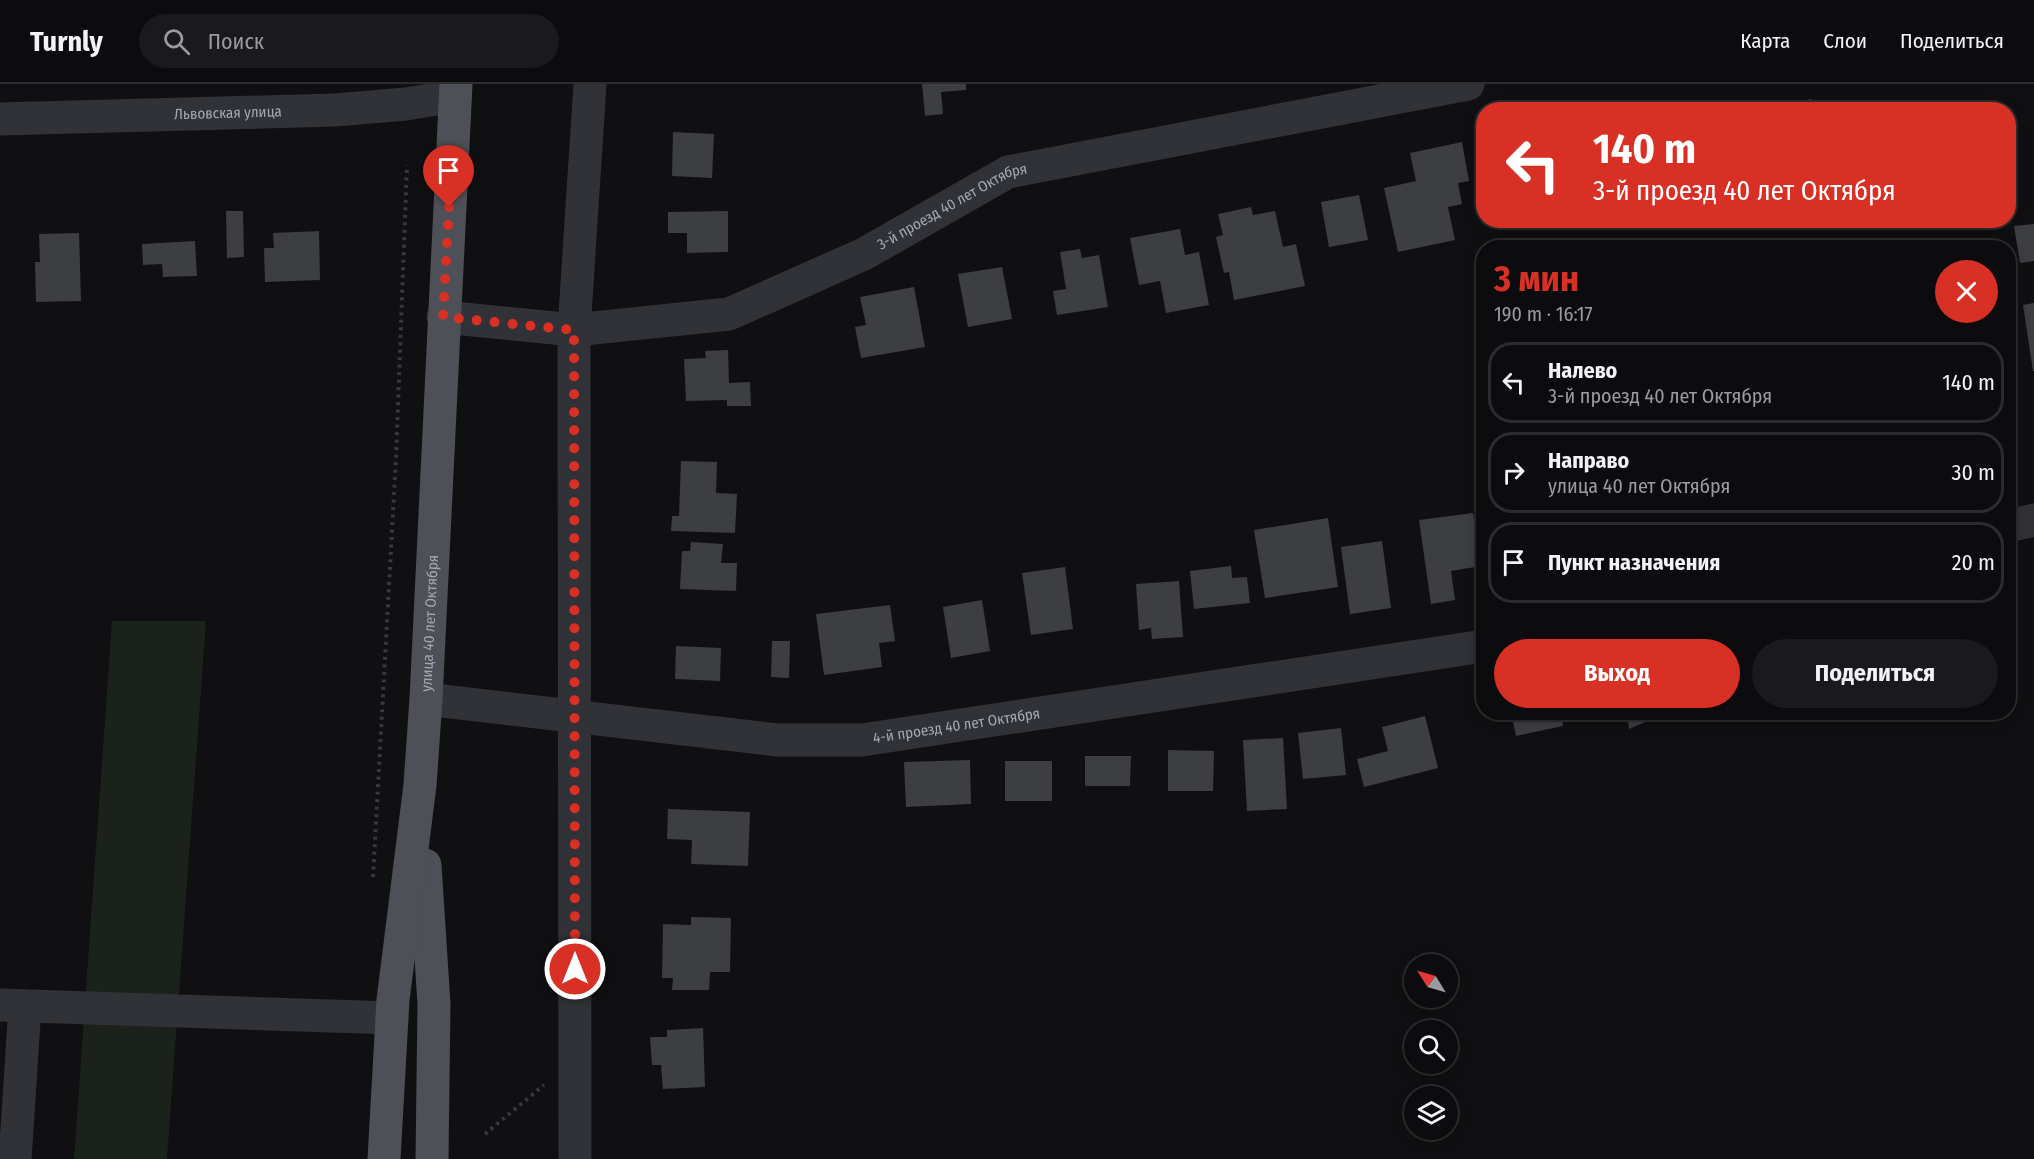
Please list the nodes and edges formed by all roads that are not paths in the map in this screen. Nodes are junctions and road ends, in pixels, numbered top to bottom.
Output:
1 (590, 84) edge
2 (1468, 84) edge
3 (456, 90) edge
4 (0, 119) edge
5 (443, 317) junction
6 (574, 330) junction
7 (2034, 520) edge
8 (2016, 524) edge
9 (1476, 647) edge
10 (426, 699) junction
11 (575, 717) junction
12 (420, 785) junction
13 (13, 1006) edge
14 (392, 1018) junction
15 (15, 1159) edge
16 (384, 1159) edge
17 (432, 1159) edge
18 (575, 1159) edge

1 - 6 street
2 - 6 street, 3-й проезд 40 лет Октября
3 - 4 street, Львовская улица
3 - 5 main road, улица 40 лет Октября
5 - 6 street, 3-й проезд 40 лет Октября
5 - 10 main road, улица 40 лет Октября
6 - 11 street
7 - 8 street
9 - 11 street, 4-й проезд 40 лет Октября
10 - 11 street, 4-й проезд 40 лет Октября
10 - 12 main road, улица 40 лет Октября
11 - 18 street
12 - 14 main road, улица 40 лет Октября
12 - 17 main road
13 - 14 street
13 - 15 street
14 - 16 main road, улица 40 лет Октября

